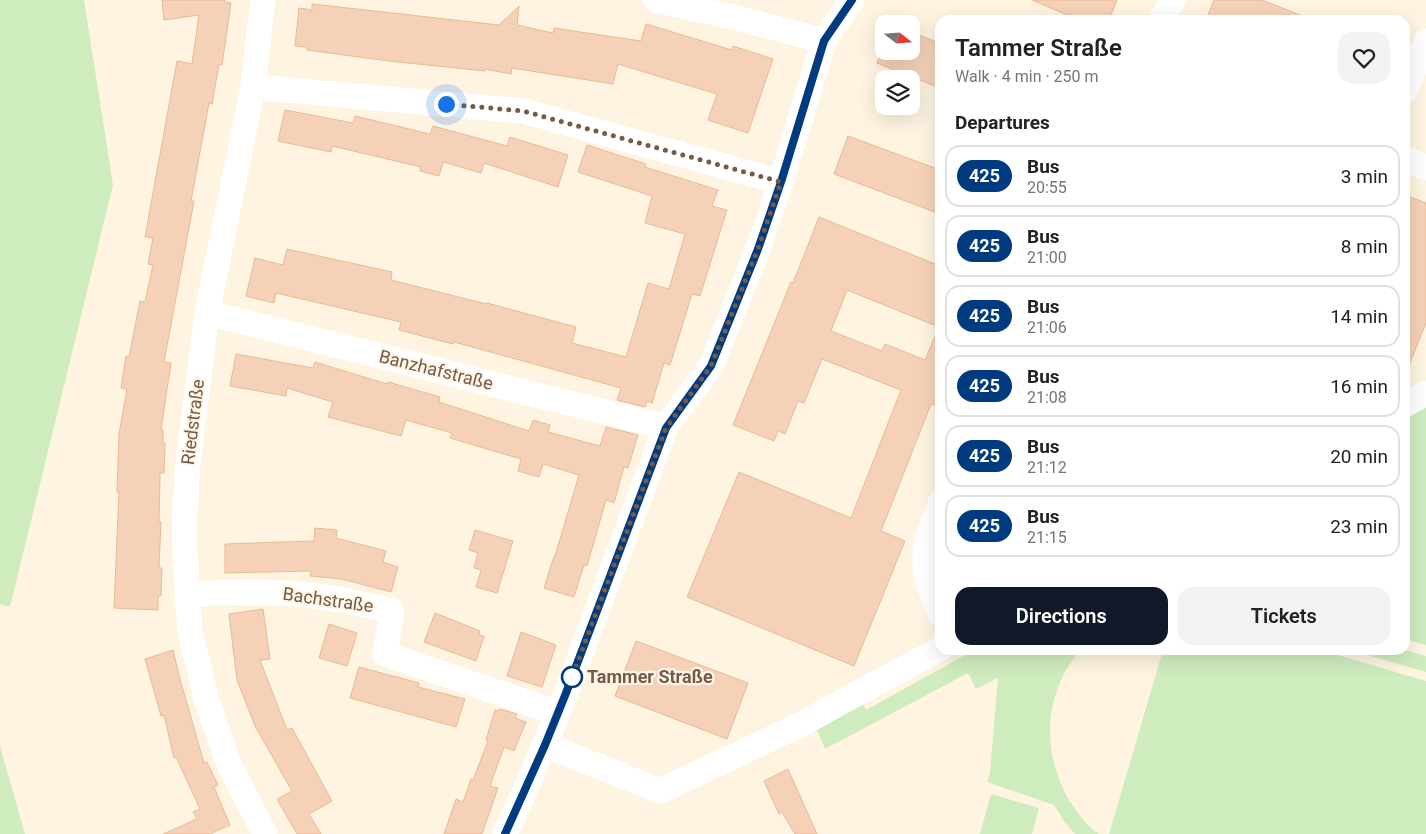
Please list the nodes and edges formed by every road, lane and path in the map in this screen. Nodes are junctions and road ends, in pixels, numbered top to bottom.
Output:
1 (264, 0) edge
2 (656, 0) edge
3 (852, 0) edge
4 (1173, 0) edge
5 (740, 9) edge
6 (1165, 15) edge
7 (824, 41) junction
8 (1426, 41) edge
9 (1410, 80) edge
10 (253, 87) junction
11 (1410, 160) edge
12 (1426, 168) edge
13 (781, 182) junction
14 (207, 313) junction
15 (1426, 393) edge
16 (1410, 402) edge
17 (666, 428) junction
18 (935, 518) edge
19 (187, 594) junction
20 (935, 601) edge
21 (935, 652) edge
22 (558, 713) junction
23 (545, 745) junction
24 (265, 834) edge
25 (505, 834) edge

1 - 10 street, Riedstraße
2 - 5 street
3 - 7 street
4 - 6 street
5 - 7 street
7 - 13 street
8 - 9 street
10 - 13 street
10 - 14 street, Riedstraße
11 - 12 street
13 - 17 street
14 - 17 street, Banzhafstraße
14 - 19 street, Riedstraße
15 - 16 street
17 - 22 street
18 - 20 street
19 - 22 street, Bachstraße
19 - 24 street, Riedstraße
21 - 23 street
22 - 23 street
23 - 25 street

